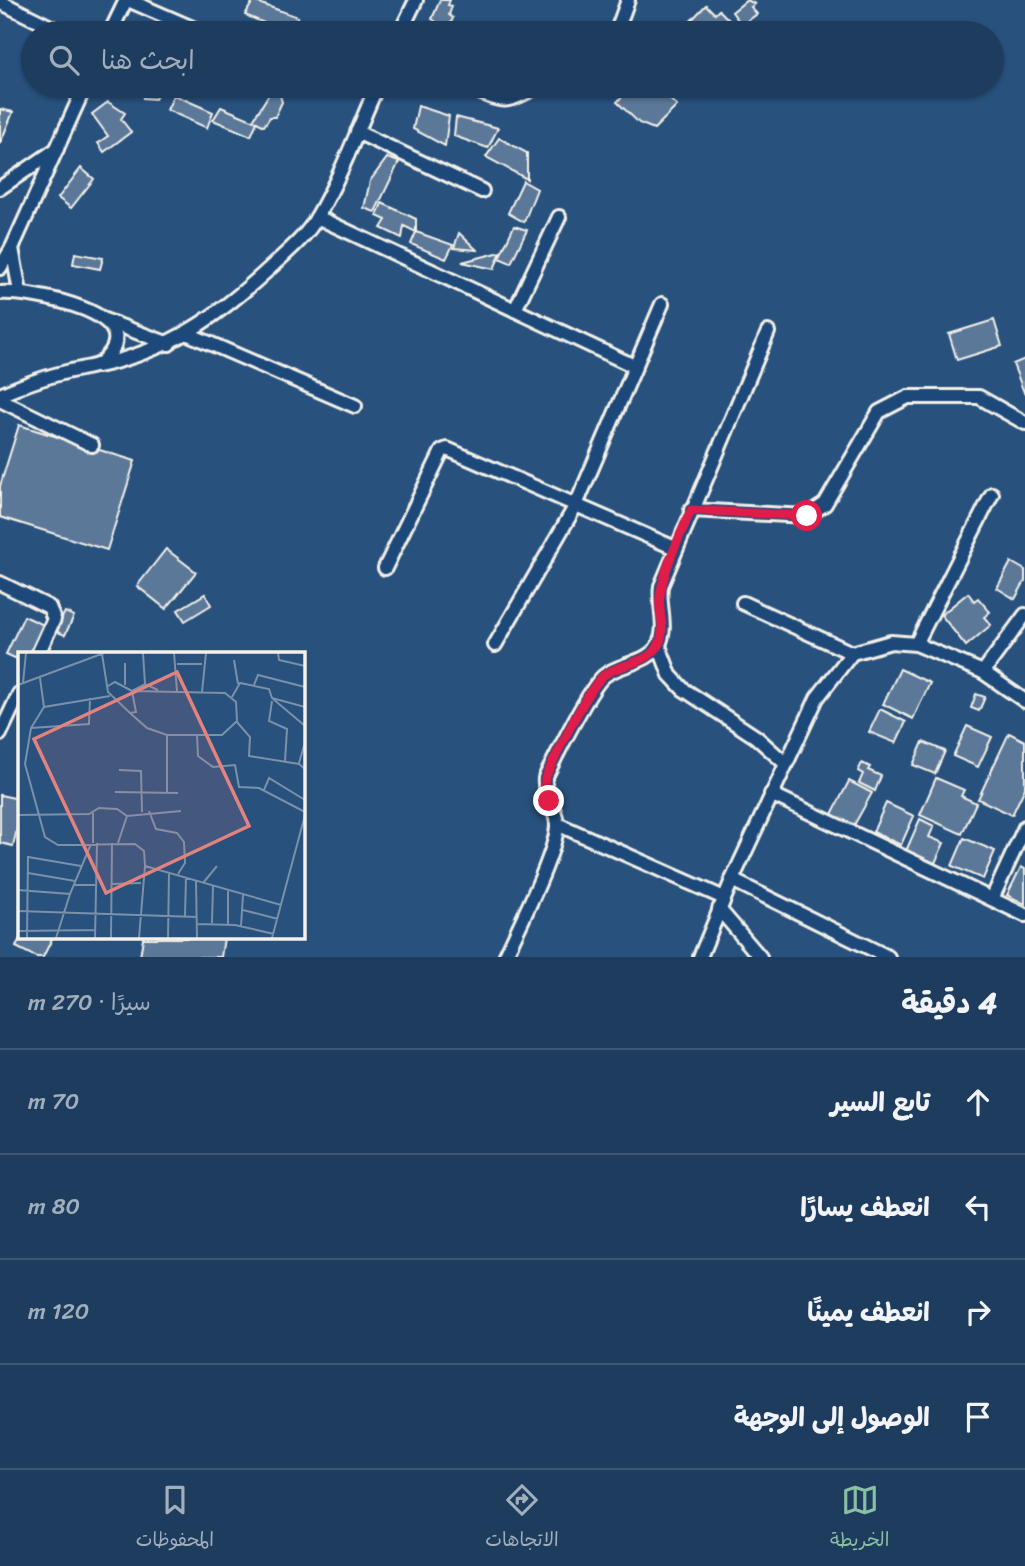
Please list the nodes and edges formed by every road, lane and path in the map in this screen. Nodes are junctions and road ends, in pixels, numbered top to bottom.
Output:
1 (127, 0) edge
2 (416, 0) edge
3 (628, 0) edge
4 (0, 2) edge
5 (38, 21) edge
6 (116, 21) edge
7 (169, 21) edge
8 (406, 21) edge
9 (620, 21) edge
10 (80, 98) edge
11 (372, 98) edge
12 (492, 98) edge
13 (515, 98) edge
14 (357, 132) junction
15 (57, 148) junction
16 (0, 188) edge
17 (482, 191) dead end
18 (559, 216) dead end
19 (317, 217) junction
20 (12, 248) junction
21 (0, 268) edge
22 (20, 292) junction
23 (0, 293) edge
24 (662, 304) dead end
25 (514, 310) junction
26 (105, 321) junction
27 (768, 332) dead end
28 (186, 333) junction
29 (169, 344) junction
30 (98, 366) junction
31 (634, 366) junction
32 (0, 398) edge
33 (355, 406) dead end
34 (1025, 424) edge
35 (92, 444) dead end
36 (992, 494) dead end
37 (576, 505) junction
38 (691, 510) junction
39 (675, 548) junction
40 (385, 568) dead end
41 (0, 583) edge
42 (743, 603) dead end
43 (1025, 615) edge
44 (916, 644) junction
45 (495, 645) dead end
46 (659, 646) junction
47 (39, 652) edge
48 (852, 653) junction
49 (983, 672) junction
50 (18, 696) edge
51 (1025, 701) edge
52 (0, 734) edge
53 (786, 764) junction
54 (771, 794) junction
55 (557, 824) junction
56 (1025, 827) edge
57 (732, 880) junction
58 (992, 899) junction
59 (722, 904) junction
60 (1025, 915) edge
61 (505, 957) edge
62 (700, 957) edge
63 (760, 957) edge
64 (888, 957) edge

1 - 6 street
1 - 7 street
2 - 8 street
3 - 9 street
4 - 5 street
10 - 15 street
11 - 14 street
12 - 13 street
14 - 17 street
14 - 19 street
15 - 16 street
15 - 20 street
18 - 25 street
19 - 25 street
19 - 28 street
20 - 21 street
20 - 22 street
22 - 23 street
22 - 26 street
24 - 31 street
25 - 31 street
26 - 29 street
26 - 30 street
27 - 38 street
28 - 29 street
28 - 33 street
29 - 30 street
30 - 32 street
31 - 37 street
32 - 35 street
34 - 38 street
36 - 44 street
37 - 39 street
37 - 40 street
37 - 45 street
38 - 39 street
39 - 46 street
41 - 47 street
42 - 48 street
43 - 49 street
44 - 48 street
44 - 49 street
46 - 53 street
46 - 55 street
48 - 53 street
49 - 51 street
50 - 52 street
53 - 54 street
54 - 57 street
54 - 58 street
55 - 59 street
55 - 61 street
56 - 58 street
57 - 59 street
57 - 64 street
58 - 60 street
59 - 62 street
59 - 63 street

